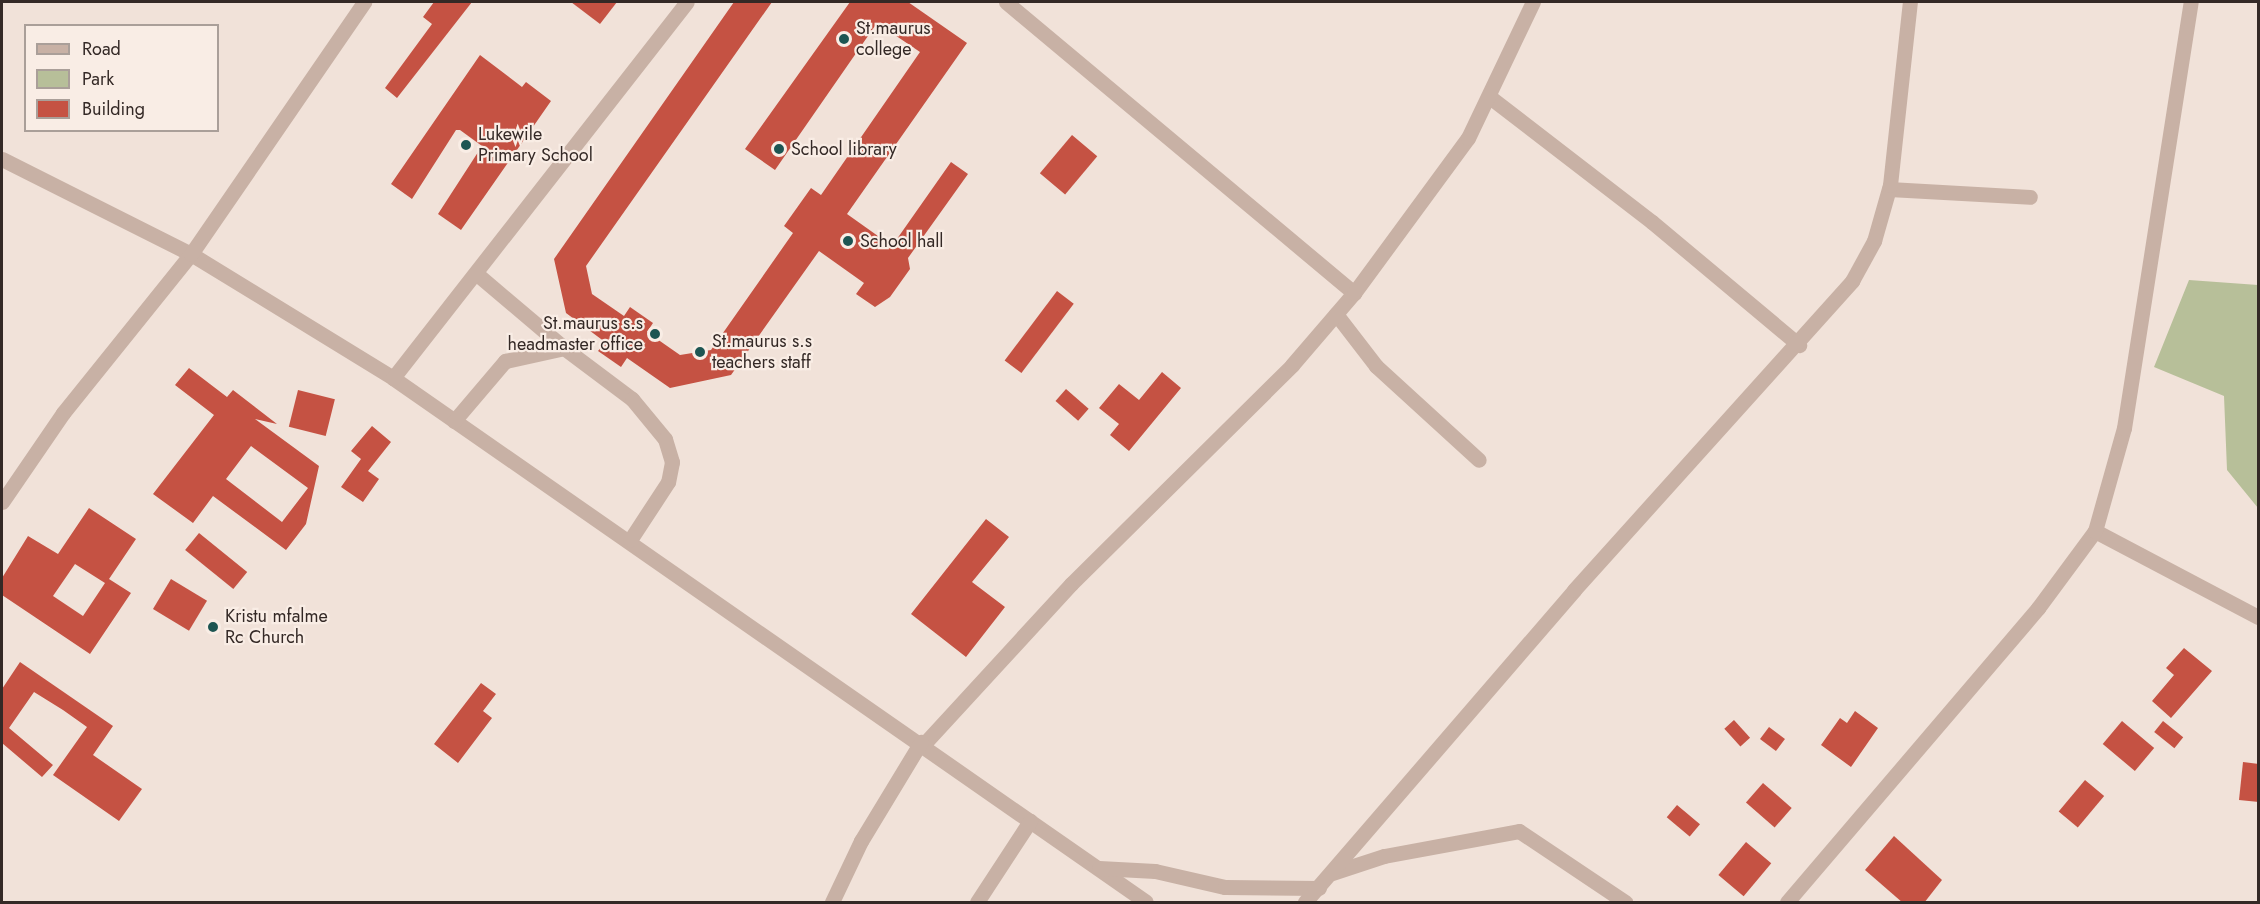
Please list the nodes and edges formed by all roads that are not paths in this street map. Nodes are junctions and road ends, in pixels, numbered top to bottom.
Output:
1 (364, 2) edge
2 (687, 2) edge
3 (1006, 2) edge
4 (1533, 2) edge
5 (1910, 2) edge
6 (2191, 2) edge
7 (1491, 98) junction
8 (2, 159) edge
9 (1889, 189) junction
10 (2030, 197) dead end
11 (191, 254) junction
12 (478, 275) junction
13 (1354, 293) junction
14 (1336, 314) junction
15 (1799, 345) junction
16 (564, 348) junction
17 (393, 378) junction
18 (454, 421) junction
19 (1479, 460) dead end
20 (2, 502) edge
21 (2095, 531) junction
22 (630, 540) junction
23 (2259, 617) edge
24 (922, 744) junction
25 (1030, 821) junction
26 (1097, 867) junction
27 (1332, 873) junction
28 (1319, 888) junction
29 (832, 903) edge
30 (977, 903) edge
31 (1146, 903) edge
32 (1305, 903) edge
33 (1625, 903) edge
34 (1787, 903) edge

1 - 11 street
2 - 12 street
3 - 13 street
4 - 7 street
5 - 9 street
6 - 21 street
7 - 13 street
7 - 15 street
8 - 11 street
9 - 10 street
9 - 15 street
11 - 17 street
11 - 20 street
12 - 16 street
12 - 17 street
13 - 14 street
14 - 19 street
14 - 24 street
15 - 27 street
16 - 18 street
16 - 22 street
17 - 18 street
18 - 22 street
21 - 23 street
21 - 34 street
22 - 24 street
24 - 25 street
24 - 29 street
25 - 26 street
25 - 30 street
26 - 28 street
26 - 31 street
27 - 28 street
27 - 33 street
28 - 32 street

